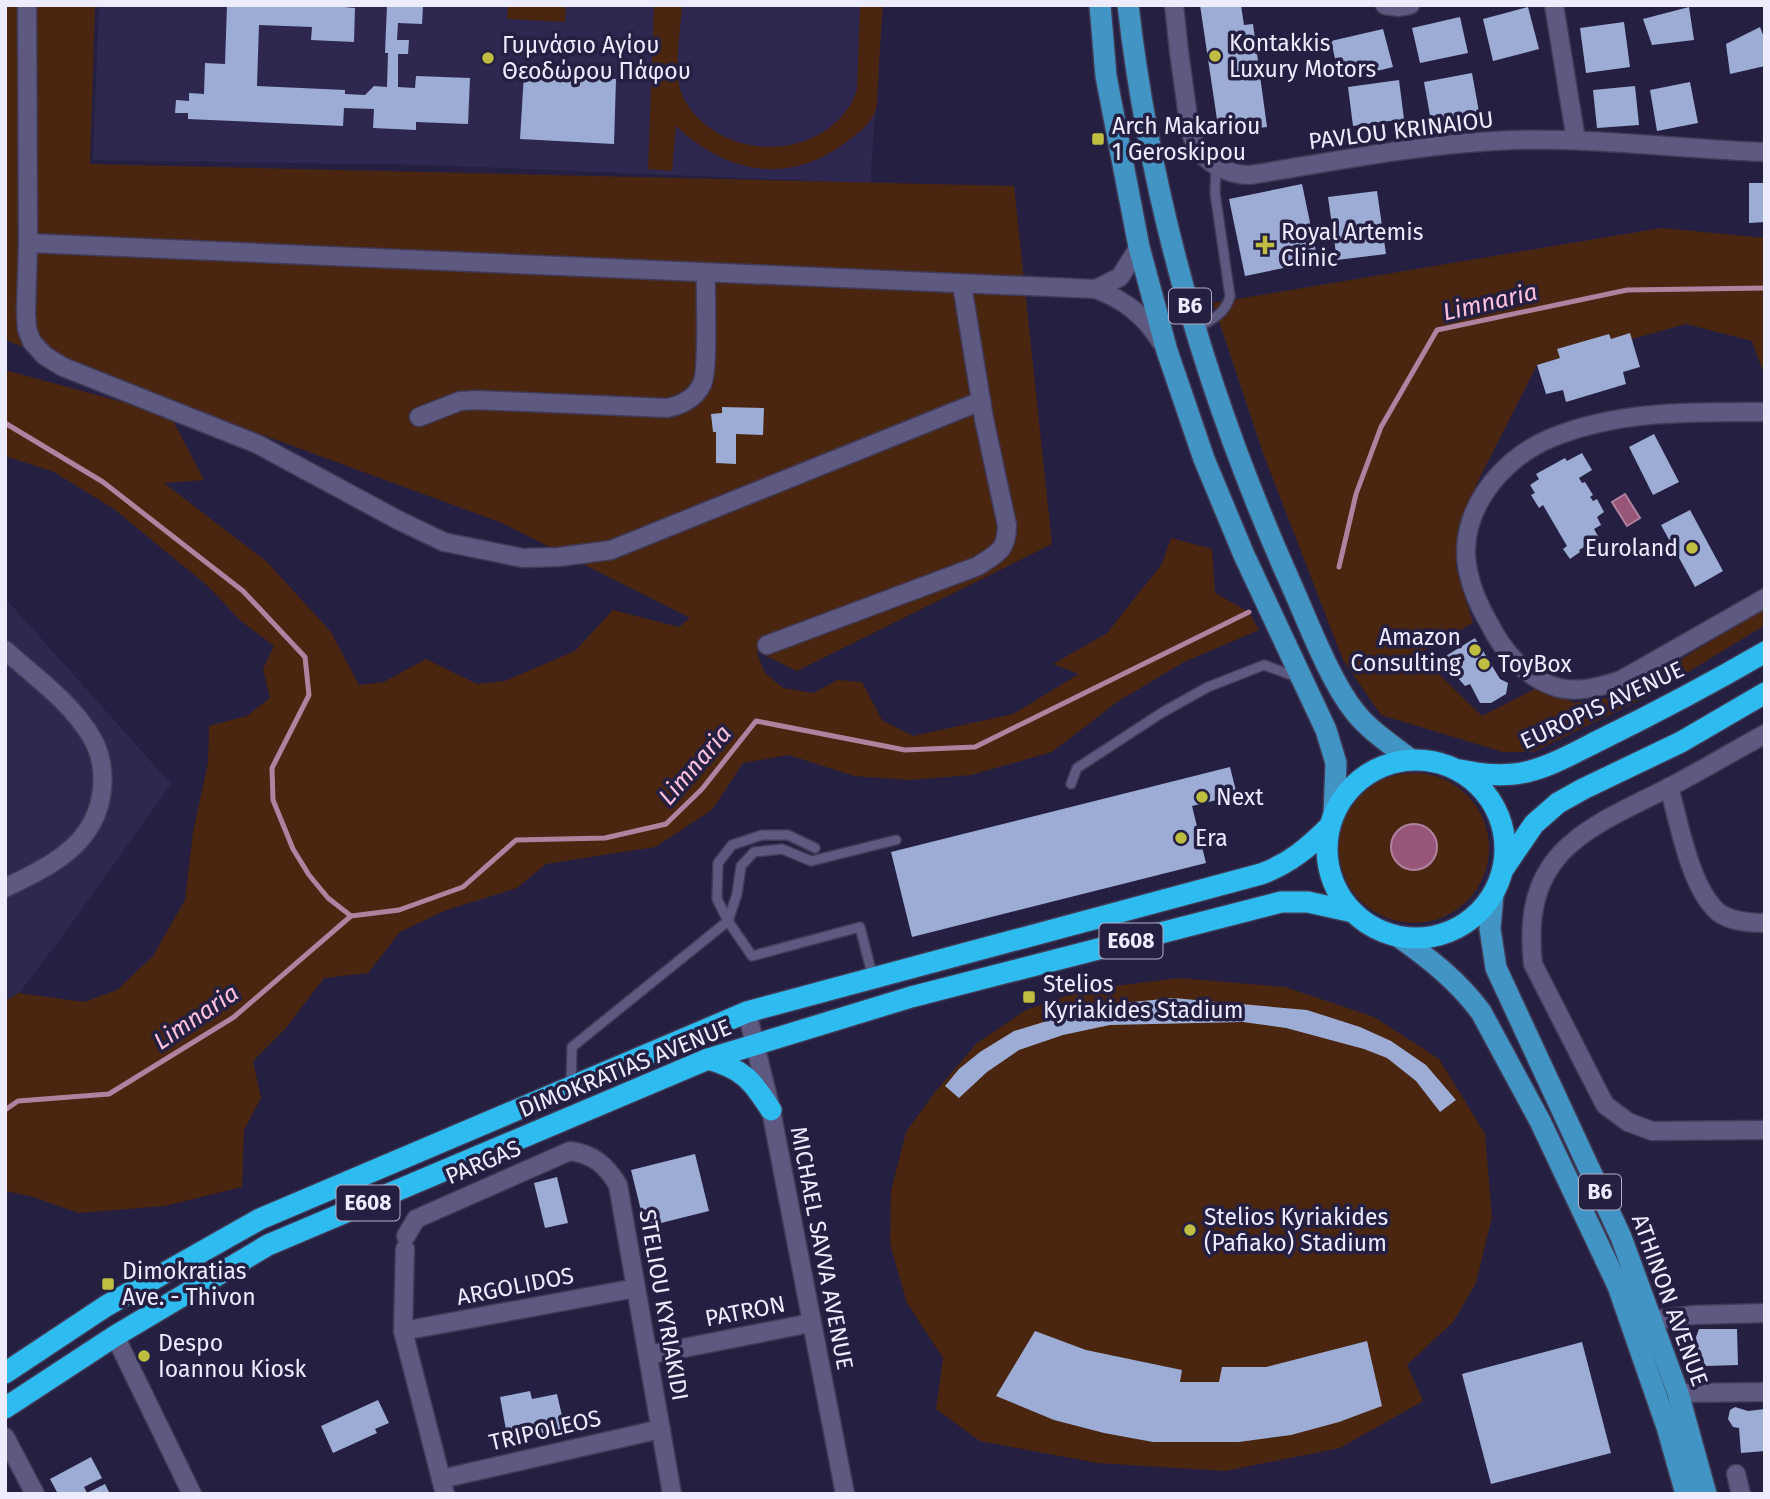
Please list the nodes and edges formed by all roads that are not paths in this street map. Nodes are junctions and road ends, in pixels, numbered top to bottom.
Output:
1 (27, 5) edge
2 (1100, 5) edge
3 (1128, 5) edge
4 (1174, 5) edge
5 (1384, 5) edge
6 (1410, 5) edge
7 (1554, 5) edge
8 (1576, 140) junction
9 (1765, 152) edge
10 (1216, 165) junction
11 (28, 243) junction
12 (1139, 247) junction
13 (706, 273) junction
14 (962, 285) junction
15 (1096, 289) junction
16 (1196, 328) junction
17 (1167, 351) junction
18 (981, 401) junction
19 (1765, 412) edge
20 (419, 417) dead end
21 (1765, 598) edge
22 (767, 645) dead end
23 (5, 650) edge
24 (1765, 652) edge
25 (1302, 679) junction
26 (1765, 693) edge
27 (1765, 734) edge
28 (1411, 760) junction
29 (1455, 769) junction
30 (1071, 784) dead end
31 (1669, 787) junction
32 (1332, 820) junction
33 (896, 840) dead end
34 (815, 848) dead end
35 (1503, 868) junction
36 (5, 888) edge
37 (1493, 895) junction
38 (1353, 912) junction
39 (728, 922) junction
40 (1765, 923) edge
41 (1399, 937) junction
42 (873, 978) junction
43 (747, 1012) junction
44 (755, 1045) junction
45 (708, 1059) junction
46 (571, 1087) junction
47 (771, 1110) junction
48 (1765, 1130) edge
49 (570, 1151) joint
50 (636, 1288) junction
51 (1765, 1313) edge
52 (1653, 1320) junction
53 (811, 1323) junction
54 (403, 1331) junction
55 (115, 1336) junction
56 (648, 1356) junction
57 (5, 1373) edge
58 (1765, 1392) edge
59 (1678, 1393) junction
60 (5, 1408) edge
61 (661, 1429) junction
62 (5, 1437) edge
63 (1736, 1474) dead end
64 (443, 1487) edge
65 (35, 1494) edge
66 (192, 1494) edge
67 (672, 1494) edge
68 (845, 1494) edge
69 (1686, 1494) edge
70 (1706, 1494) edge
71 (1741, 1494) edge

1 - 11 street
2 - 12 main road, B6
3 - 16 main road, B6
4 - 10 street
5 - 6 street
7 - 8 street
8 - 9 street, PAVLOU KRINAIOU
8 - 10 street, PAVLOU KRINAIOU
10 - 16 lane
11 - 13 street
11 - 18 street
12 - 15 street
12 - 17 main road, B6
13 - 14 street
13 - 20 street
14 - 15 street
14 - 18 street
15 - 17 street
16 - 28 main road, B6
17 - 25 main road, B6
18 - 22 street
19 - 21 street
23 - 36 street
24 - 29 highway, EUROPIS AVENUE / E608
25 - 30 lane
25 - 32 main road, B6
26 - 35 highway, E608
27 - 31 street
28 - 29 highway, E608
28 - 32 highway, E608
29 - 35 highway, E608
31 - 40 street
31 - 48 street
32 - 38 highway, E608
32 - 42 highway, DIMOKRATIAS AVENUE / E608
33 - 39 lane
34 - 39 lane
35 - 37 highway, E608
37 - 41 highway, E608
37 - 52 main road, ATHINON AVENUE / B6
38 - 41 highway, E608
38 - 44 highway, DIMOKRATIAS AVENUE / E608
39 - 42 lane
39 - 46 lane
41 - 69 main road, ATHINON AVENUE / B6
42 - 43 highway, DIMOKRATIAS AVENUE / E608
43 - 44 street, MICHAEL SAVVA AVENUE
43 - 46 highway, DIMOKRATIAS AVENUE / E608
44 - 45 highway, DIMOKRATIAS AVENUE / E608
44 - 47 street, MICHAEL SAVVA AVENUE
45 - 47 highway
45 - 55 highway, DIMOKRATIAS AVENUE / E608
46 - 57 highway, DIMOKRATIAS AVENUE / E608
47 - 53 street, MICHAEL SAVVA AVENUE
49 - 50 street, STELIOU KYRIAKIDI
49 - 54 street, PARGAS
50 - 54 street, ARGOLIDOS
50 - 56 street, STELIOU KYRIAKIDI
51 - 52 street
52 - 59 main road, ATHINON AVENUE / B6
53 - 56 street, PATRON
53 - 68 street, MICHAEL SAVVA AVENUE
54 - 64 street
55 - 60 highway, DIMOKRATIAS AVENUE / E608
55 - 66 street
56 - 61 street, STELIOU KYRIAKIDI
58 - 59 street
59 - 70 main road, ATHINON AVENUE / B6
61 - 64 street, TRIPOLEOS
61 - 67 street, STELIOU KYRIAKIDI
62 - 65 street
63 - 71 street

